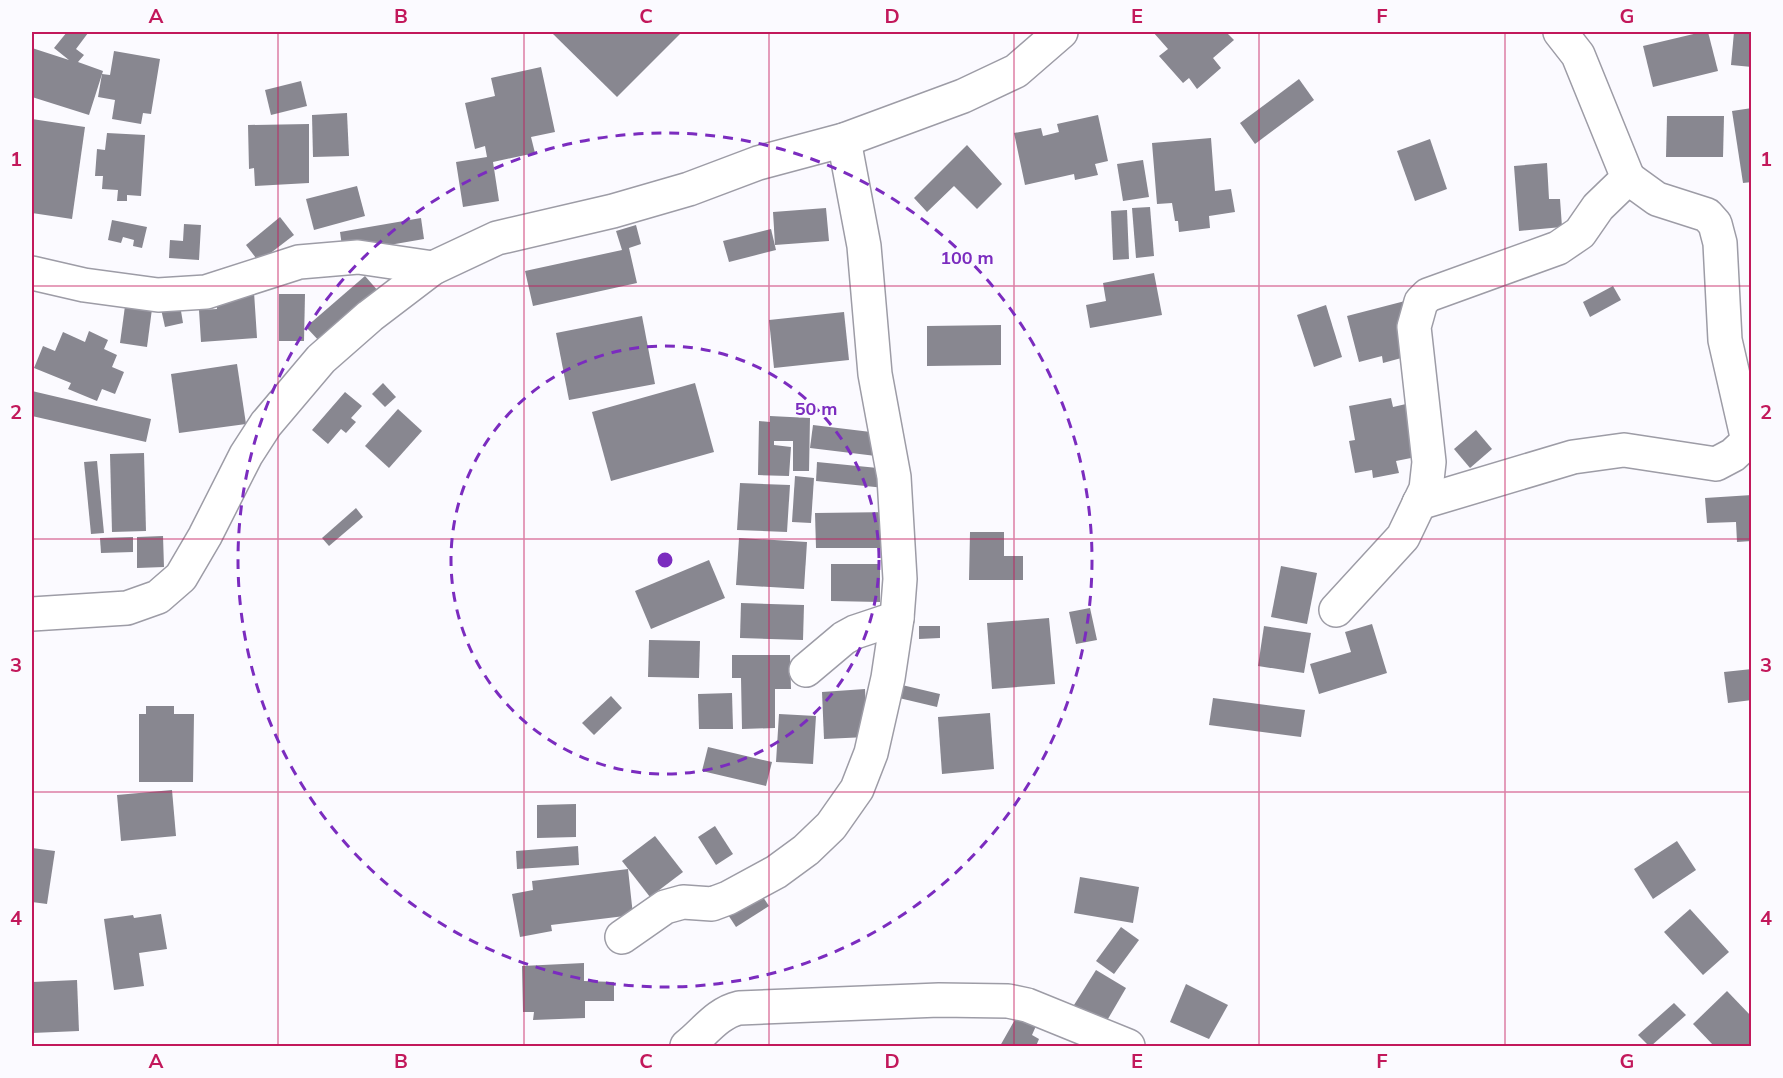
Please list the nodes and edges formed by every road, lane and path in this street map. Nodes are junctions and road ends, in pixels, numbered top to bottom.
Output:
1 (1061, 32) edge
2 (1560, 32) edge
3 (844, 140) junction
4 (1628, 178) junction
5 (433, 268) junction
6 (32, 273) edge
7 (1419, 503) junction
8 (1336, 610) dead end
9 (32, 614) edge
10 (897, 618) junction
11 (806, 670) dead end
12 (622, 937) dead end
13 (687, 1047) edge
14 (1128, 1047) edge

1 - 3 street
2 - 4 street
3 - 5 street
3 - 10 street
4 - 7 street
4 - 7 street
5 - 6 street
5 - 9 street
7 - 8 street
10 - 11 street
10 - 12 street
13 - 14 street

